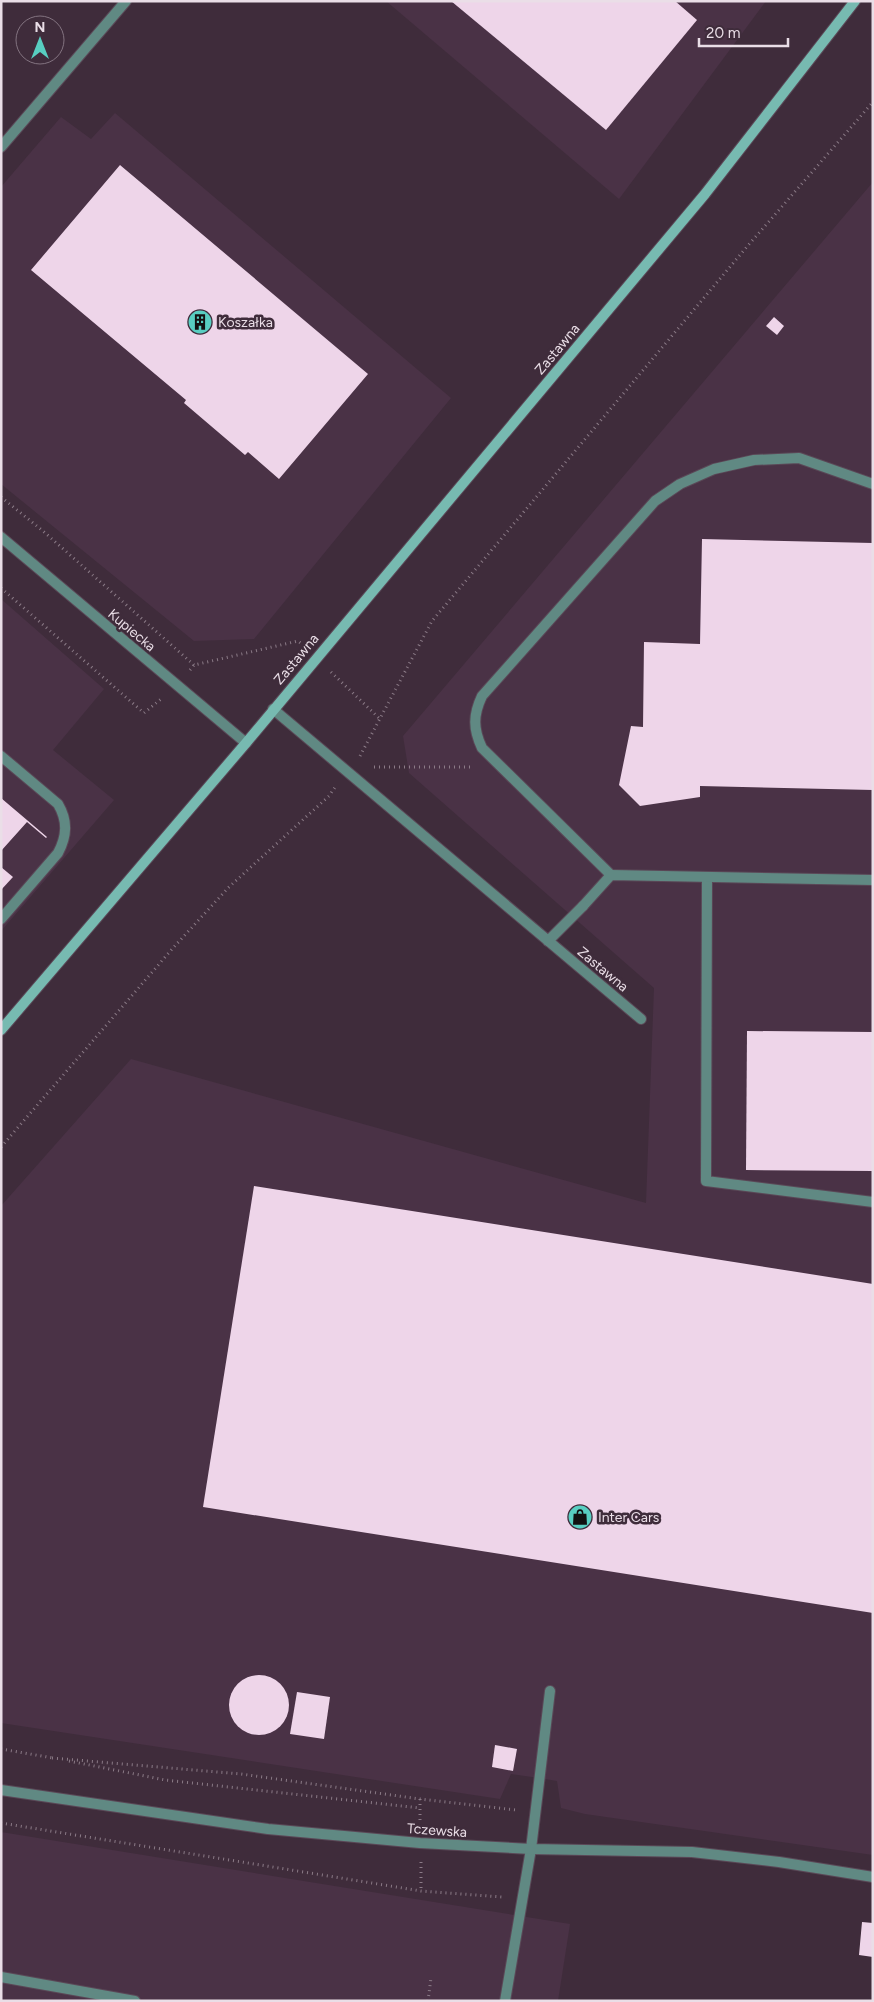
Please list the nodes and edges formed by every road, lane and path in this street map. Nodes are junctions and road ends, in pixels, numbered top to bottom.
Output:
1 (126, 1) edge
2 (855, 1) edge
3 (873, 102) edge
4 (1, 147) edge
5 (873, 484) edge
6 (1, 497) edge
7 (1, 538) edge
8 (1, 588) edge
9 (177, 685) junction
10 (273, 710) junction
11 (246, 743) junction
12 (1, 756) edge
13 (364, 762) dead end
14 (370, 766) dead end
15 (480, 768) dead end
16 (338, 783) dead end
17 (611, 875) junction
18 (707, 877) junction
19 (873, 880) edge
20 (1, 919) edge
21 (548, 941) junction
22 (641, 1019) dead end
23 (1, 1030) edge
24 (1, 1147) edge
25 (873, 1202) edge
26 (550, 1690) dead end
27 (1, 1749) edge
28 (52, 1758) junction
29 (1, 1790) edge
30 (420, 1808) dead end
31 (534, 1812) junction
32 (1, 1823) edge
33 (531, 1849) junction
34 (873, 1877) edge
35 (524, 1899) junction
36 (1, 1977) edge
37 (431, 1978) dead end
38 (135, 2001) edge
39 (428, 2001) edge
40 (505, 2001) edge

1 - 4 street
2 - 10 main road, Zastawna
3 - 13 path
5 - 17 street
6 - 9 path
7 - 9 street, Kupiecka
8 - 9 path
9 - 11 street, Kupiecka
10 - 11 main road, Zastawna
10 - 21 street, Zastawna
11 - 23 main road, Zastawna
12 - 20 street
14 - 15 path
16 - 24 path
17 - 18 street
17 - 21 street
18 - 19 street
18 - 25 street
21 - 22 street, Zastawna
26 - 31 street
27 - 28 path
28 - 30 path
28 - 31 path
29 - 33 street, Tczewska
31 - 33 street
32 - 35 path
33 - 34 street, Tczewska
33 - 35 street
35 - 40 street
36 - 38 street
37 - 39 path

